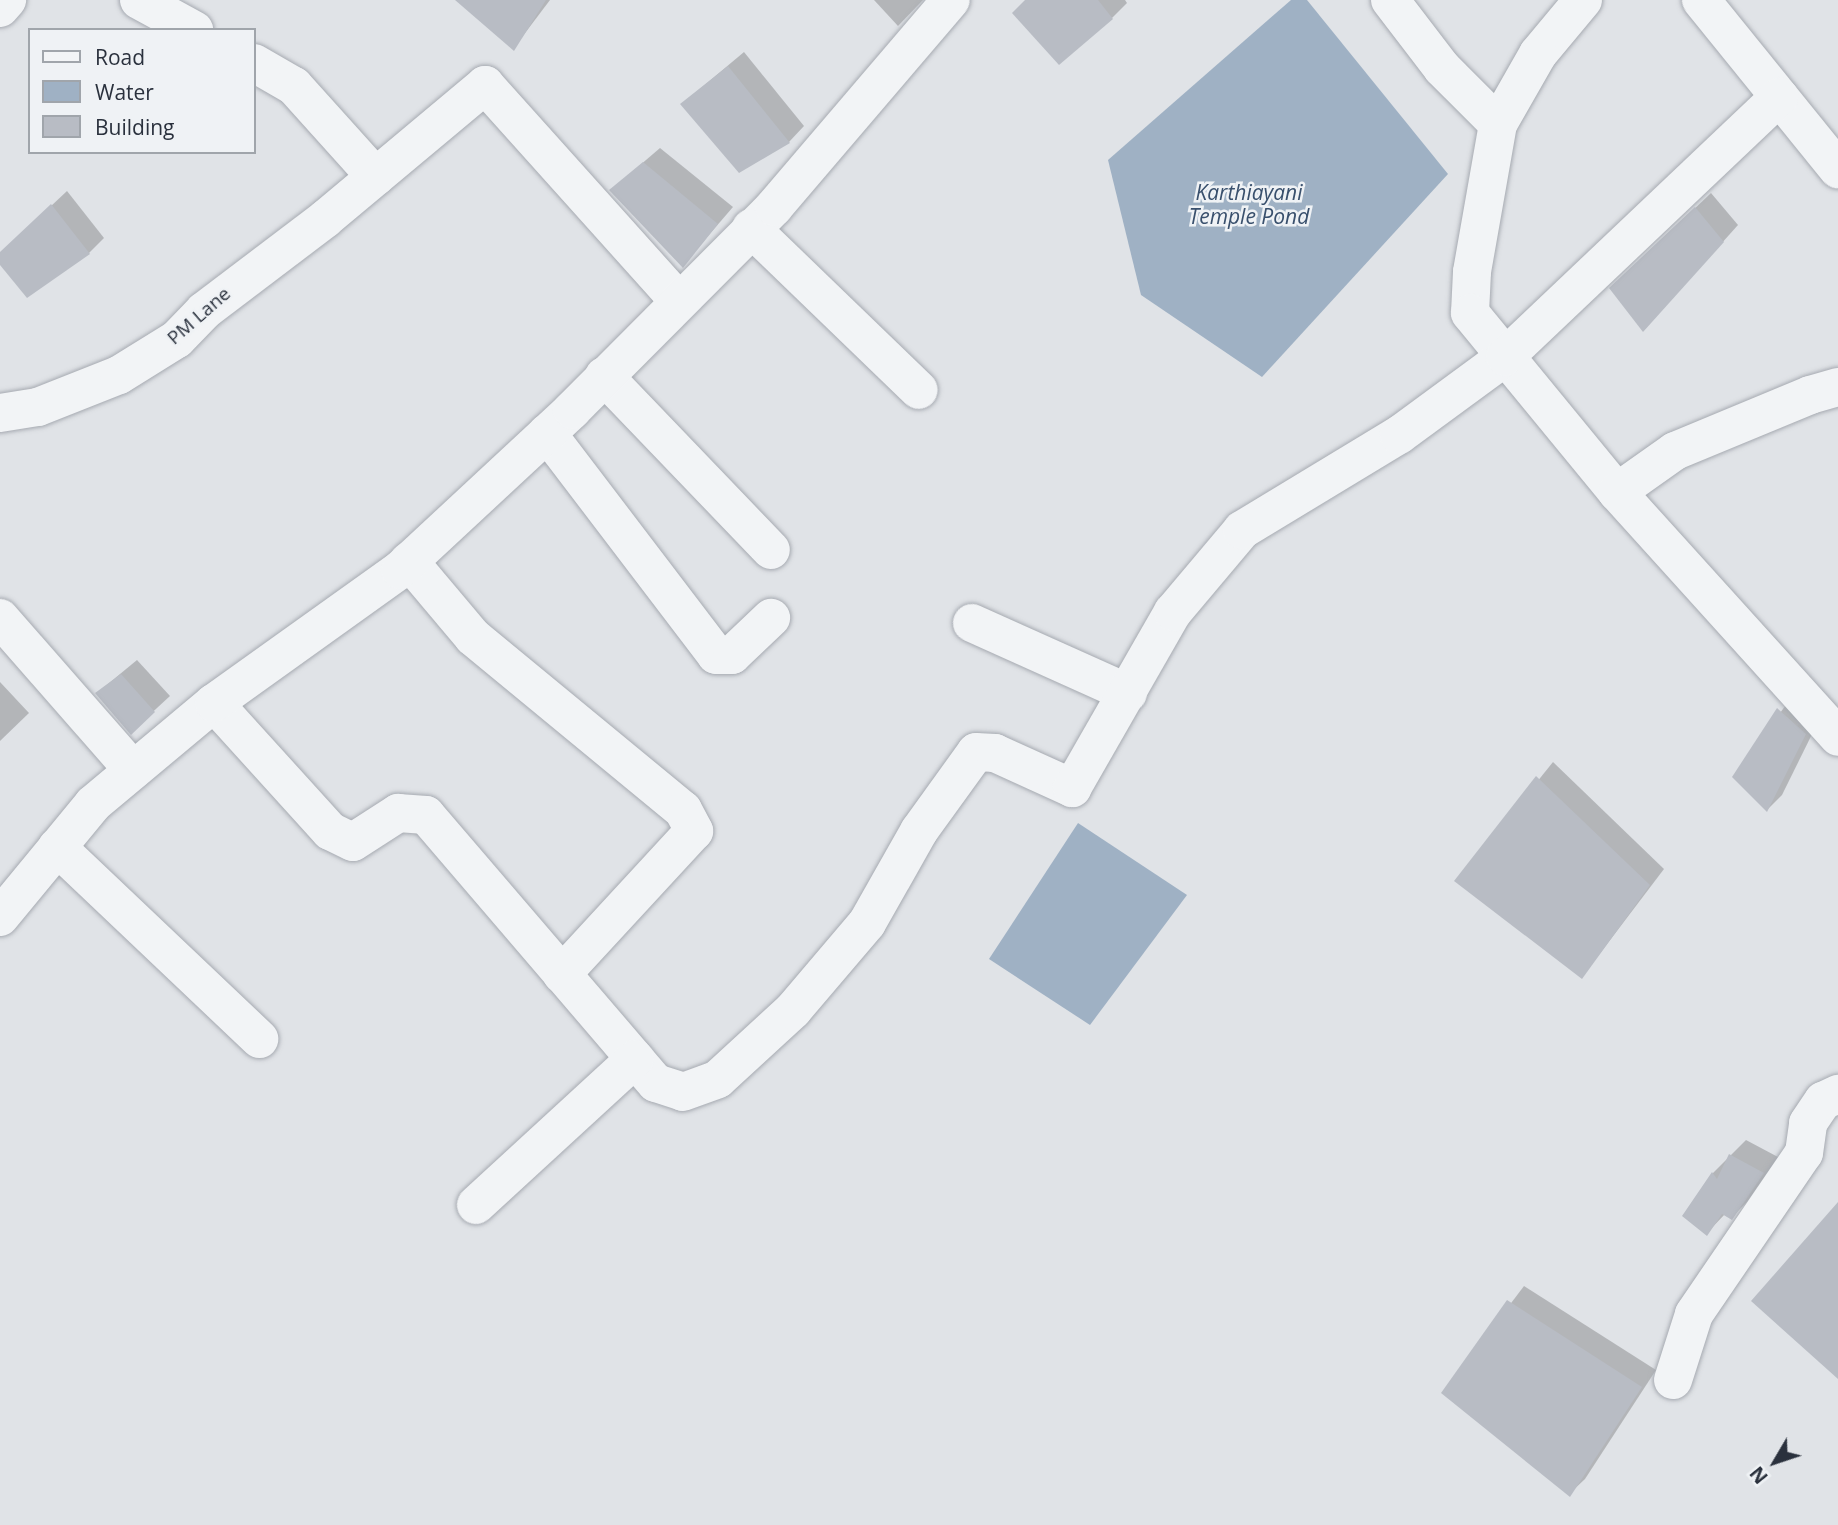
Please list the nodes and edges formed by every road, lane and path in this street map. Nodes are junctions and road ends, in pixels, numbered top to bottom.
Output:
1 (7, 0) edge
2 (951, 0) edge
3 (1390, 0) edge
4 (1583, 0) edge
5 (1701, 0) edge
6 (146, 2) edge
7 (0, 8) edge
8 (191, 28) edge
9 (256, 64) edge
10 (1780, 97) junction
11 (1499, 124) junction
12 (1838, 169) edge
13 (376, 177) junction
14 (751, 228) junction
15 (678, 300) junction
16 (1505, 357) junction
17 (604, 376) junction
18 (1838, 387) edge
19 (919, 390) dead end
20 (0, 413) edge
21 (547, 433) junction
22 (1617, 492) junction
23 (771, 550) dead end
24 (409, 561) junction
25 (0, 618) edge
26 (771, 618) dead end
27 (972, 624) dead end
28 (1128, 693) junction
29 (214, 703) junction
30 (1838, 737) edge
31 (133, 770) junction
32 (57, 847) junction
33 (0, 917) edge
34 (562, 974) junction
35 (259, 1039) dead end
36 (635, 1059) junction
37 (1838, 1094) edge
38 (476, 1205) dead end
39 (1673, 1380) dead end

1 - 7 street
2 - 14 street
3 - 11 street
4 - 11 street
5 - 10 street
6 - 8 street
9 - 13 street
10 - 12 street
10 - 16 street
11 - 16 street
13 - 15 street, PM Lane
13 - 20 street, PM Lane
14 - 15 street
14 - 19 street
15 - 17 street
16 - 22 street
16 - 28 street
17 - 21 street
17 - 23 street
18 - 22 street
21 - 24 street
21 - 26 street
22 - 30 street
24 - 29 street
24 - 34 street
25 - 31 street
27 - 28 street
28 - 36 street
29 - 31 street
29 - 34 street
31 - 32 street
32 - 33 street
32 - 35 street
34 - 36 street
36 - 38 street
37 - 39 street

